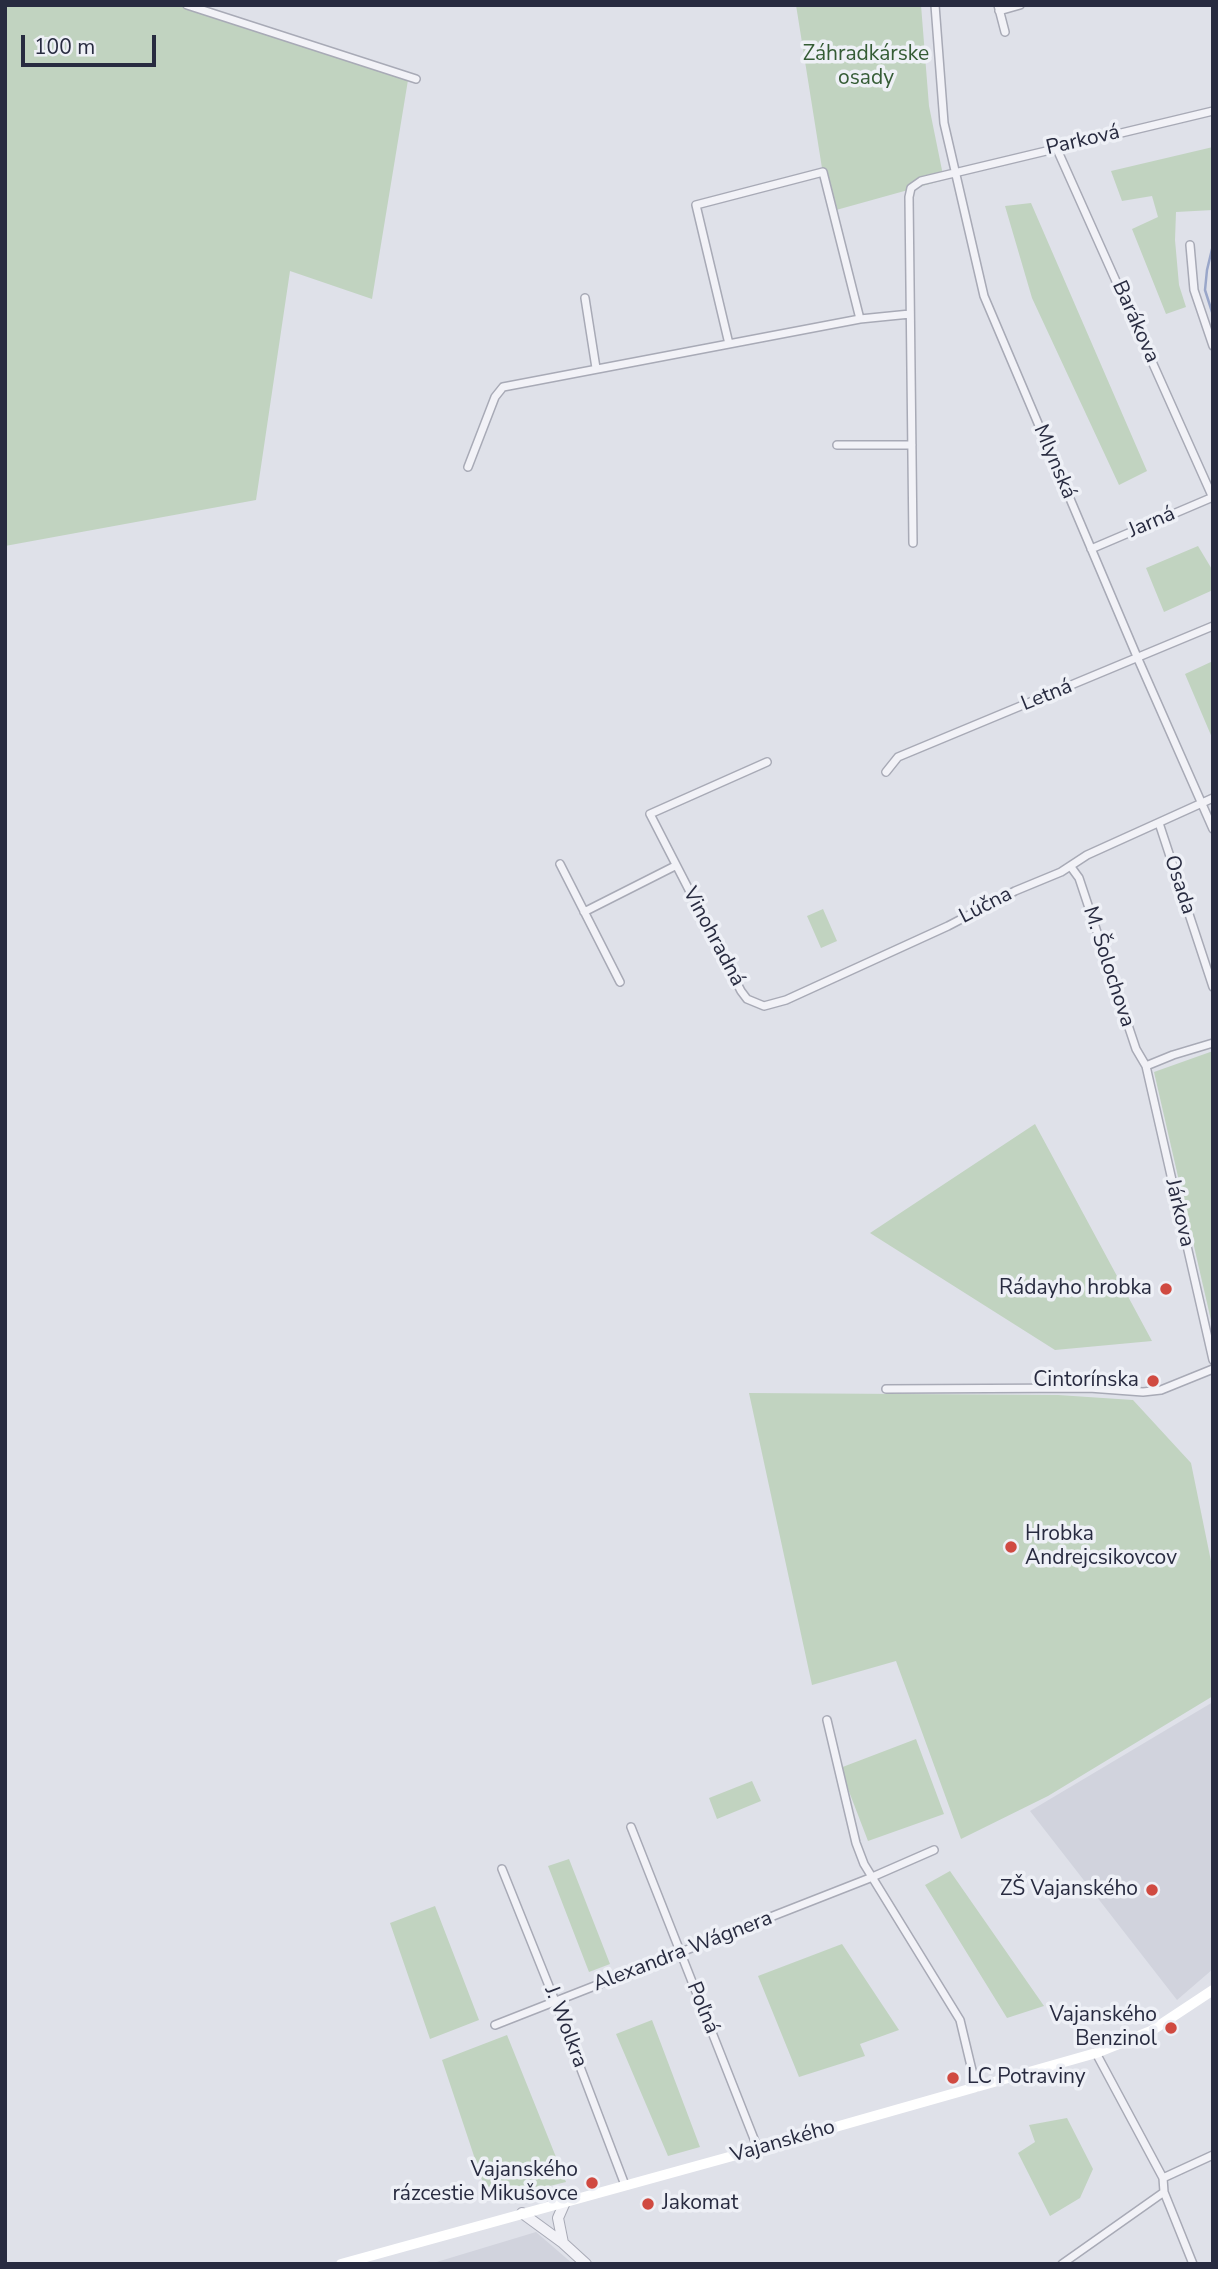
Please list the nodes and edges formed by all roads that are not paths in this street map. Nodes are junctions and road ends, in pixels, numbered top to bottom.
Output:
1 (187, 5) edge
2 (935, 5) edge
3 (1020, 5) edge
4 (998, 8) edge
5 (1005, 32) dead end
6 (416, 79) dead end
7 (1213, 111) edge
8 (1056, 147) junction
9 (954, 173) junction
10 (1190, 245) dead end
11 (585, 298) dead end
12 (911, 314) junction
13 (860, 319) junction
14 (729, 344) junction
15 (1213, 346) edge
16 (596, 368) junction
17 (837, 445) dead end
18 (912, 445) junction
19 (468, 467) dead end
20 (1213, 497) edge
21 (914, 543) dead end
22 (1091, 549) junction
23 (1213, 626) edge
24 (1138, 659) junction
25 (767, 762) dead end
26 (886, 772) dead end
27 (1213, 798) edge
28 (1201, 803) junction
29 (1159, 823) junction
30 (1213, 829) edge
31 (560, 864) dead end
32 (675, 866) junction
33 (1071, 867) junction
34 (584, 912) junction
35 (620, 982) dead end
36 (1213, 987) edge
37 (756, 1005) joint
38 (1213, 1043) edge
39 (1146, 1066) junction
40 (1213, 1360) edge
41 (1213, 1369) edge
42 (886, 1389) dead end
43 (827, 1720) dead end
44 (631, 1827) dead end
45 (934, 1850) dead end
46 (502, 1869) dead end
47 (870, 1878) junction
48 (680, 1953) junction
49 (1213, 1990) edge
50 (555, 2001) junction
51 (495, 2025) dead end
52 (1096, 2053) junction
53 (976, 2087) junction
54 (758, 2149) junction
55 (1213, 2155) edge
56 (1163, 2178) junction
57 (625, 2185) junction
58 (1164, 2192) junction
59 (565, 2202) junction
60 (522, 2213) junction
61 (563, 2243) junction
62 (341, 2264) edge
63 (586, 2264) edge
64 (1062, 2264) edge
65 (1192, 2264) edge

1 - 6 street
2 - 9 street, Mlynská
3 - 4 street
4 - 5 street
7 - 8 street, Parková
8 - 9 street, Parková
8 - 20 street, Barákova
9 - 12 street, Parková
9 - 22 street, Mlynská
10 - 15 street
11 - 16 street
12 - 13 street
12 - 18 street
13 - 14 street
13 - 14 street
14 - 16 street
16 - 19 street
17 - 18 street
18 - 21 street
20 - 22 street, Jarná
22 - 24 street, Mlynská
23 - 24 street, Letná
24 - 26 street, Letná
24 - 28 street, Mlynská
25 - 32 street, Vinohradná
27 - 28 street, Lúčna
28 - 29 street, Lúčna
28 - 30 street, Mlynská
29 - 33 street, Lúčna
29 - 36 street, Osada
31 - 34 street
32 - 34 street, Vinohradná
32 - 37 street, Vinohradná
33 - 37 street, Lúčna
33 - 39 street, M. Šolochova
34 - 35 street
38 - 39 street
39 - 40 street, Járkova
41 - 42 street
43 - 47 street
44 - 48 street, Poľná
45 - 47 street, Alexandra Wágnera
46 - 50 street, J. Wolkra
47 - 48 street, Alexandra Wágnera
47 - 53 street
48 - 50 street, Alexandra Wágnera
48 - 54 street, Poľná
49 - 52 main road, Vajanského
50 - 51 street, Alexandra Wágnera
50 - 57 street, J. Wolkra
52 - 53 main road, Vajanského
52 - 56 street
53 - 54 main road, Vajanského
54 - 57 main road, Vajanského
55 - 56 street
56 - 58 street
57 - 59 main road, Vajanského
58 - 64 street
58 - 65 street
59 - 60 main road, Vajanského
59 - 61 street
60 - 61 street
60 - 62 main road, Vajanského
61 - 63 street

